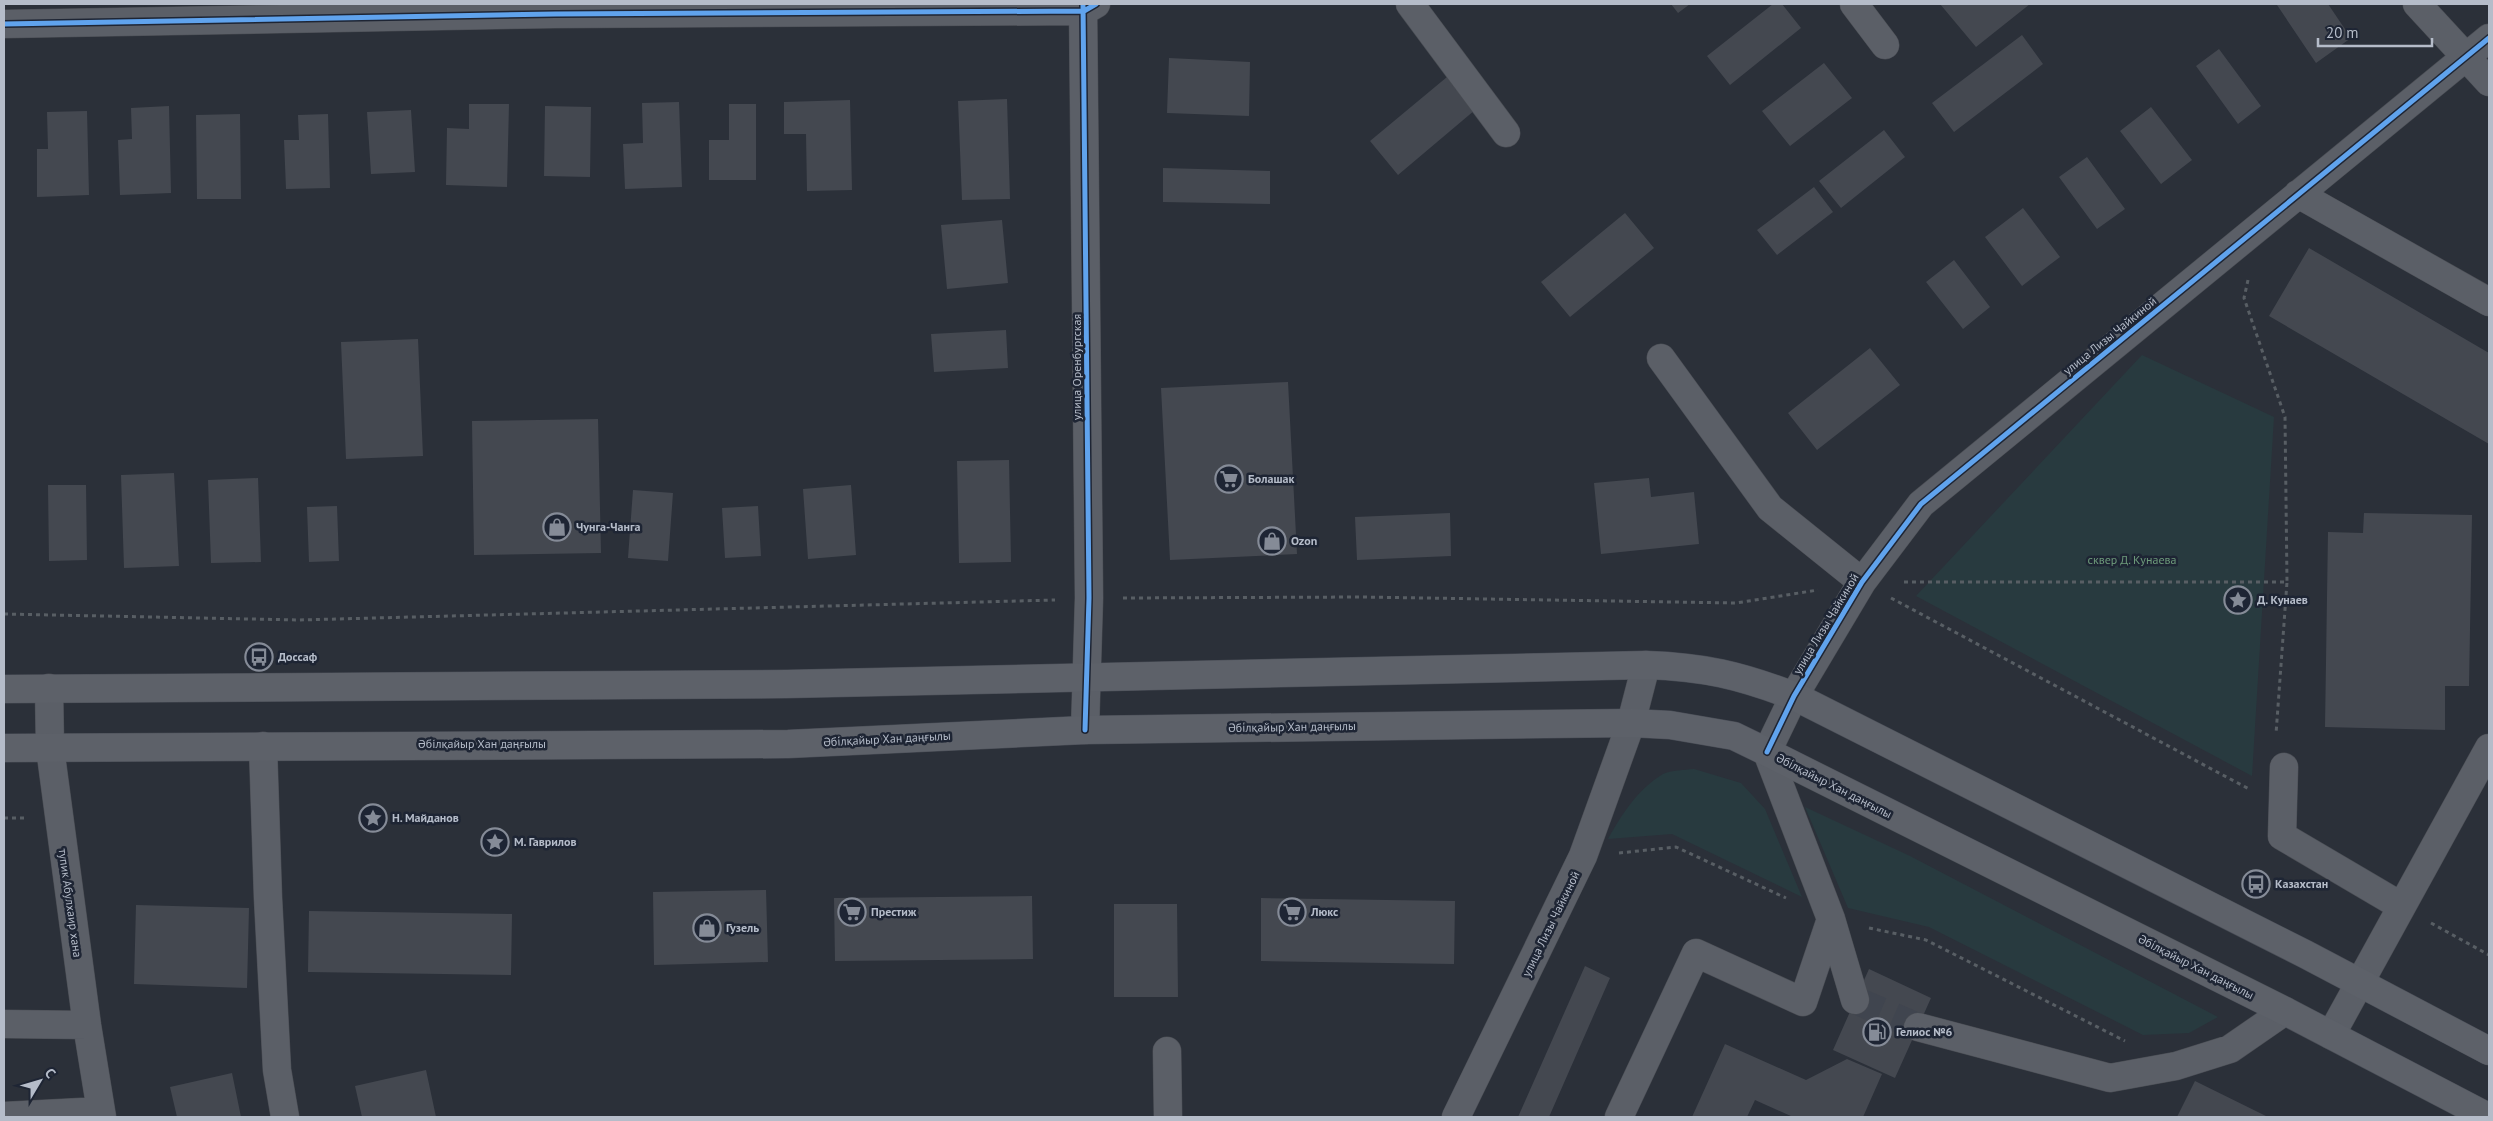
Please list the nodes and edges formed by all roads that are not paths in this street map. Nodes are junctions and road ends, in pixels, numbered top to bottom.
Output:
1 (1410, 4) edge
2 (1854, 4) edge
3 (2417, 4) edge
4 (1088, 6) edge
5 (556, 9) edge
6 (4, 24) edge
7 (2489, 38) edge
8 (1885, 45) dead end
9 (2464, 57) junction
10 (2489, 82) edge
11 (1506, 133) dead end
12 (2298, 194) junction
13 (2489, 302) edge
14 (1661, 358) dead end
15 (1862, 582) junction
16 (1646, 665) junction
17 (1088, 677) junction
18 (49, 688) junction
19 (4, 689) edge
20 (1794, 696) junction
21 (1631, 723) junction
22 (1085, 730) junction
23 (263, 746) junction
24 (4, 748) edge
25 (50, 748) junction
26 (2489, 748) edge
27 (1767, 752) junction
28 (2284, 767) dead end
29 (2401, 906) junction
30 (1832, 920) junction
31 (2360, 983) junction
32 (1855, 1000) dead end
33 (2285, 1011) junction
34 (4, 1024) edge
35 (87, 1025) junction
36 (1918, 1027) tunnel mouth
37 (2331, 1034) junction
38 (1167, 1051) dead end
39 (2489, 1051) edge
40 (101, 1114) edge
41 (4, 1116) edge
42 (285, 1117) edge
43 (1168, 1117) edge
44 (1456, 1117) edge
45 (1619, 1117) edge
46 (2488, 1117) edge

1 - 11 street
2 - 8 street
3 - 9 street
4 - 5 street
4 - 17 street, улица Оренбургская
5 - 6 street
7 - 9 street, улица Лизы Чайкиной
9 - 10 street
9 - 12 street, улица Лизы Чайкиной
12 - 13 street
12 - 15 street, улица Лизы Чайкиной
14 - 15 street
15 - 20 street, улица Лизы Чайкиной
16 - 17 main road
16 - 20 main road
16 - 21 street, улица Лизы Чайкиной
17 - 18 main road
17 - 22 street, улица Оренбургская
18 - 19 main road
18 - 25 street, тупик Абулхаир хана
20 - 27 street, улица Лизы Чайкиной
20 - 31 main road
21 - 22 main road, Әбілқайыр Хан даңғылы
21 - 27 main road, Әбілқайыр Хан даңғылы
21 - 44 street, улица Лизы Чайкиной
22 - 23 main road, Әбілқайыр Хан даңғылы
23 - 25 main road, Әбілқайыр Хан даңғылы
23 - 42 street
24 - 25 main road, Әбілқайыр Хан даңғылы
25 - 35 street, тупик Абулхаир хана
26 - 29 street
27 - 30 street
27 - 33 main road, Әбілқайыр Хан даңғылы
28 - 29 street
29 - 31 street
30 - 32 street
30 - 45 street
31 - 37 street
31 - 39 main road
33 - 36 street
33 - 37 main road, Әбілқайыр Хан даңғылы
34 - 35 street
35 - 40 street, тупик Абулхаир хана
37 - 46 main road, Әбілқайыр Хан даңғылы
38 - 43 street
40 - 41 street

